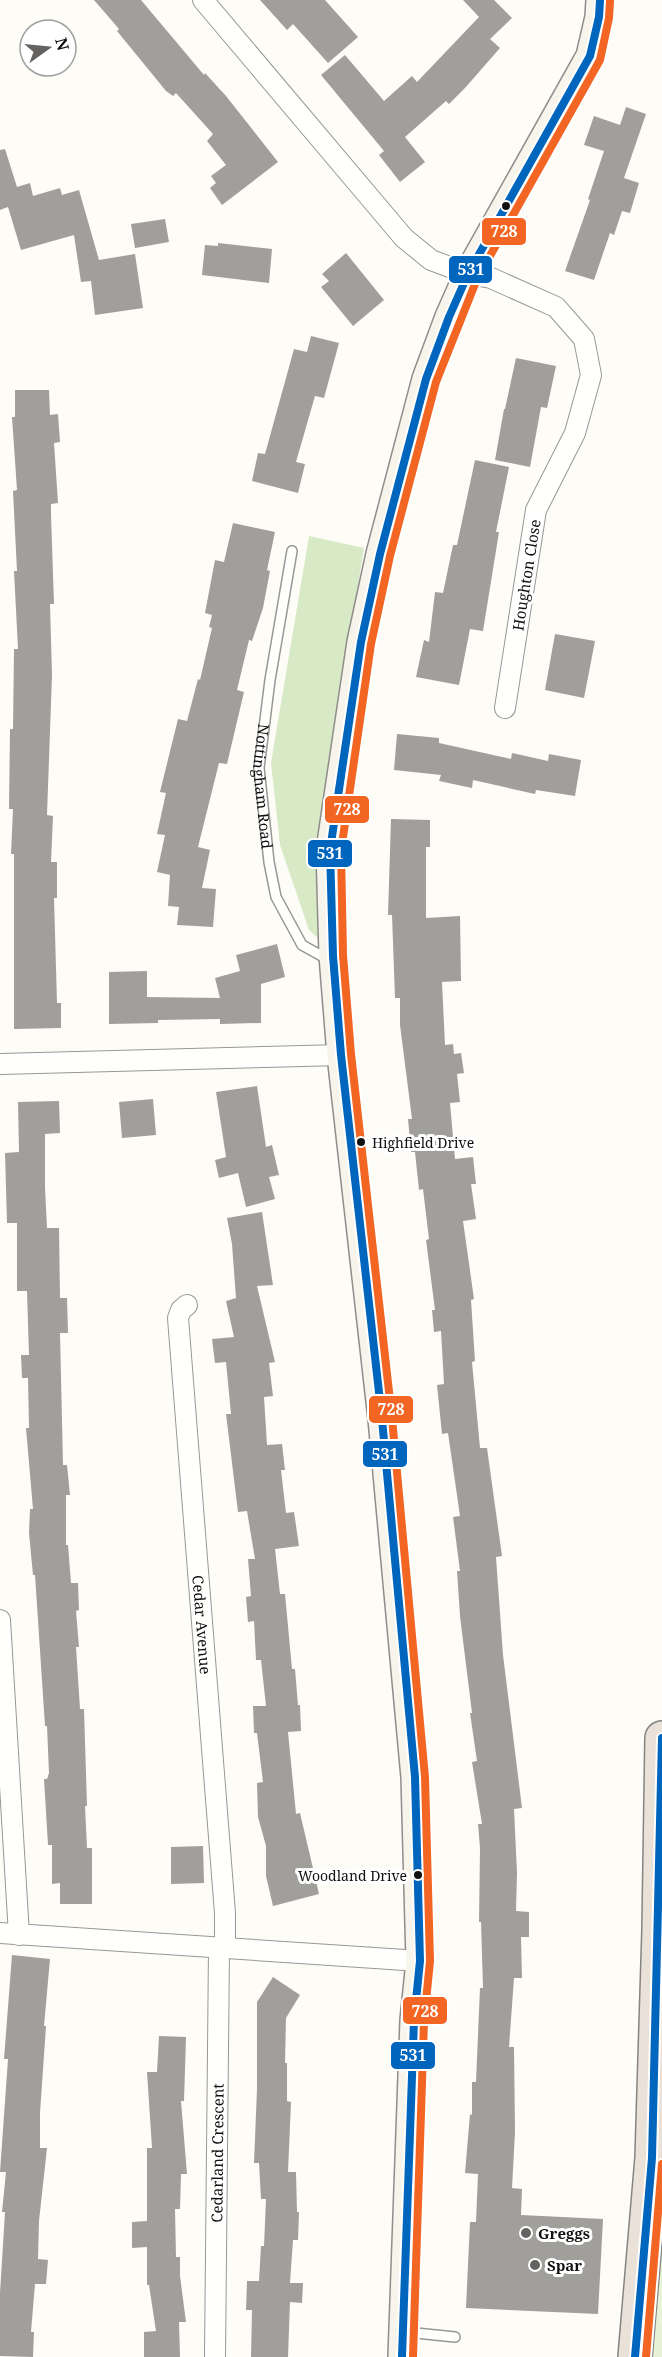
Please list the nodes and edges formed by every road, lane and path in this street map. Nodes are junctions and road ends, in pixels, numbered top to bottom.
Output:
1 (203, 0) edge
2 (600, 0) edge
3 (468, 274) junction
4 (292, 551) dead end
5 (505, 708) dead end
6 (334, 962) junction
7 (341, 1055) junction
8 (0, 1064) edge
9 (187, 1305) dead end
10 (0, 1620) edge
11 (662, 1738) edge
12 (9, 1934) edge
13 (222, 1948) junction
14 (420, 1961) junction
15 (455, 2337) dead end
16 (403, 2344) edge
17 (215, 2357) edge
18 (635, 2357) edge

1 - 3 street, Houghton Close
2 - 3 street
3 - 5 street, Houghton Close
3 - 6 street
4 - 6 lane, Nottingham Road
6 - 7 street
7 - 8 street
7 - 14 street
9 - 13 street, Cedar Avenue
10 - 12 street
11 - 18 highway
12 - 13 street
13 - 14 street
13 - 17 street, Cedarland Crescent
14 - 16 street
15 - 16 lane

